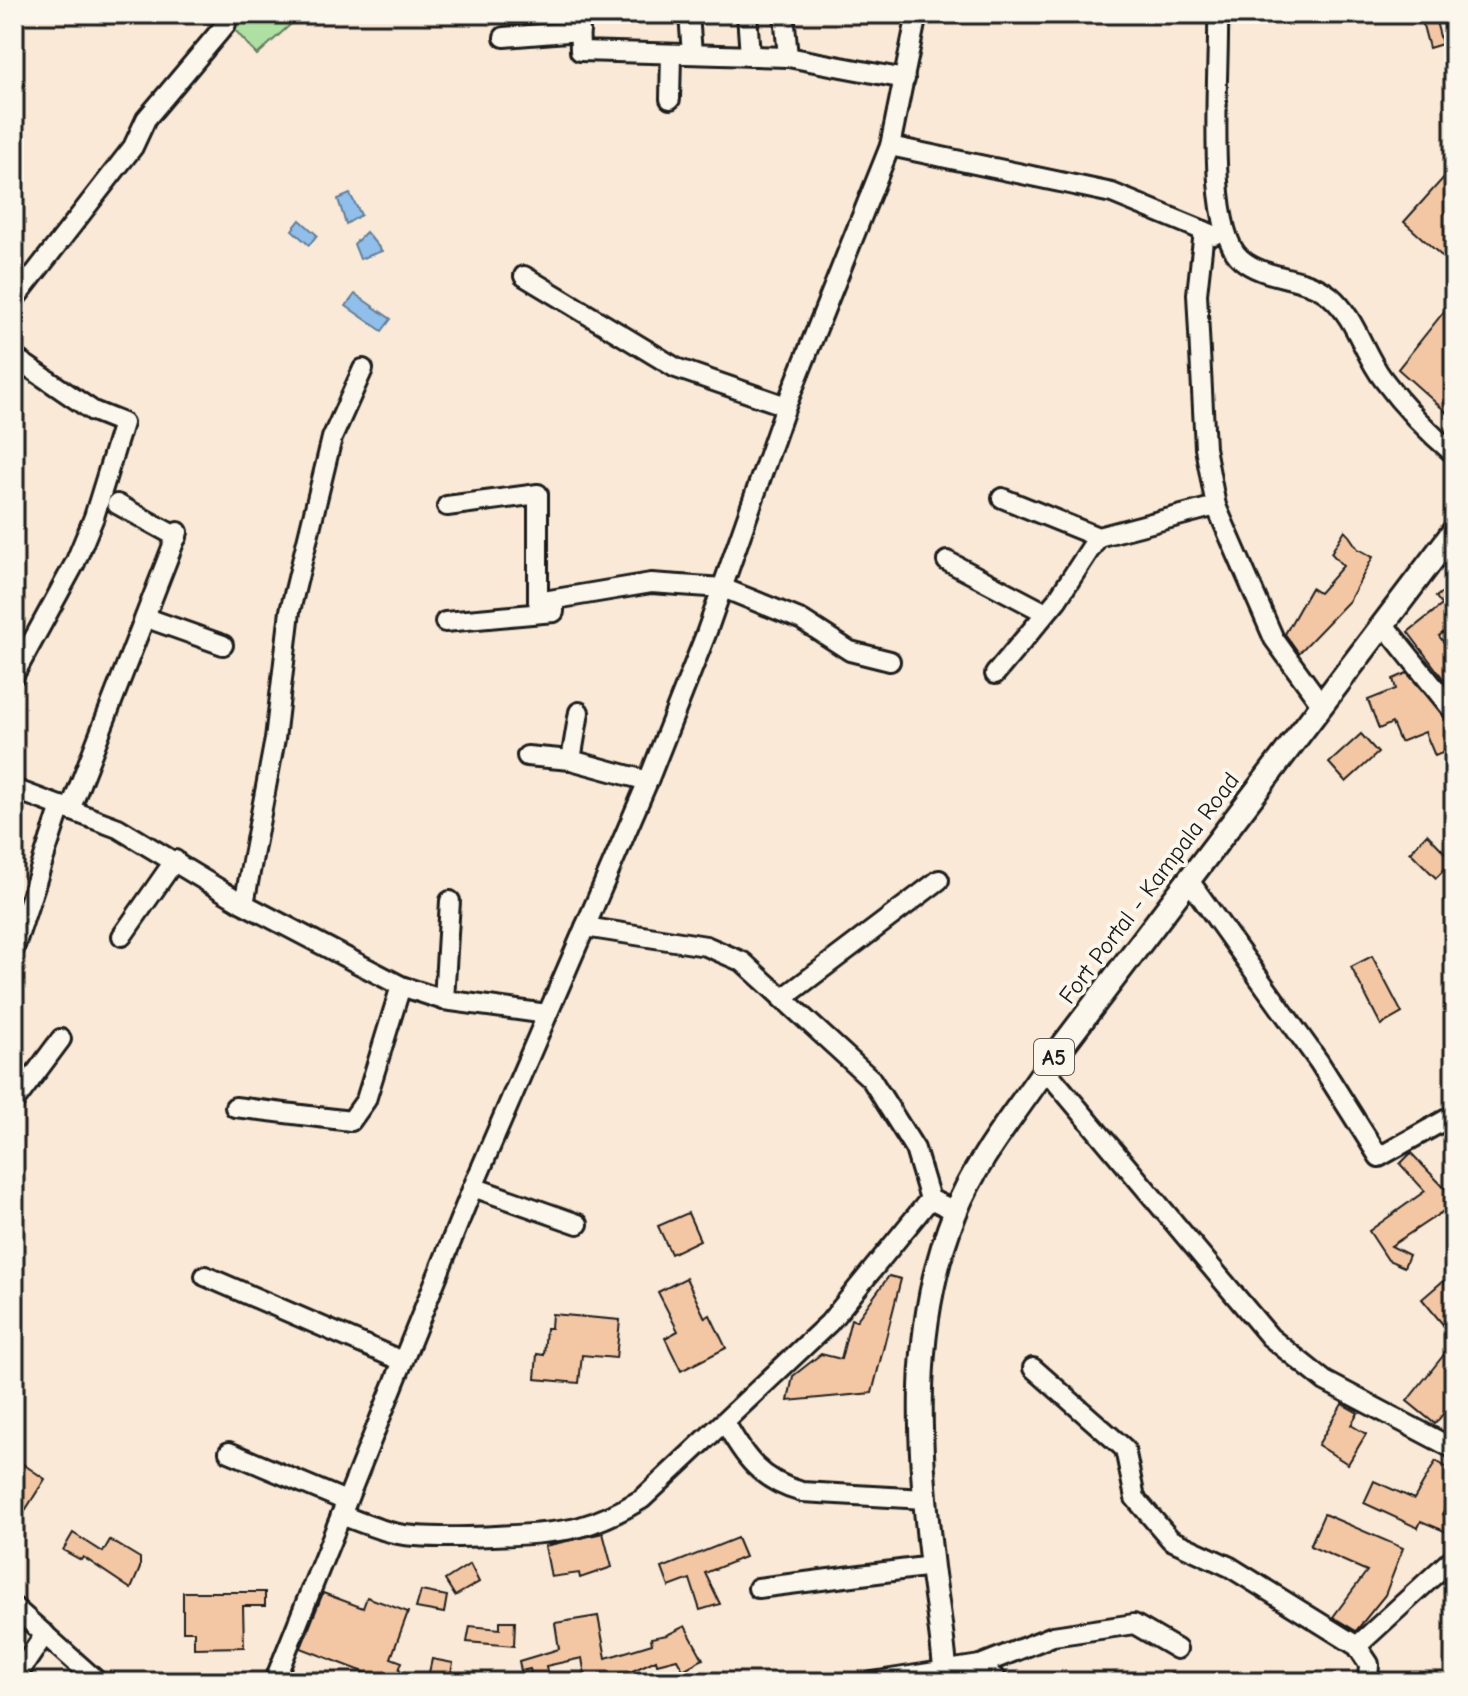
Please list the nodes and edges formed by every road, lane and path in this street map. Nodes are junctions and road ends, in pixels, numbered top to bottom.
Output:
1 (689, 14) edge
2 (747, 14) edge
3 (784, 14) edge
4 (917, 14) edge
5 (1218, 14) edge
6 (579, 23) edge
7 (226, 24) dead end
8 (504, 37) dead end
9 (671, 54) junction
10 (692, 54) junction
11 (750, 56) junction
12 (788, 57) junction
13 (905, 79) junction
14 (670, 99) dead end
15 (890, 146) junction
16 (1204, 231) junction
17 (1226, 239) junction
18 (524, 276) dead end
19 (14, 300) edge
20 (14, 357) edge
21 (363, 369) dead end
22 (786, 406) junction
23 (1454, 454) edge
24 (1002, 498) dead end
25 (117, 504) dead end
26 (447, 506) dead end
27 (1216, 506) junction
28 (1454, 531) edge
29 (1098, 537) junction
30 (947, 561) dead end
31 (723, 588) junction
32 (553, 600) junction
33 (1046, 613) junction
34 (147, 618) junction
35 (445, 622) dead end
36 (1384, 625) junction
37 (223, 645) dead end
38 (890, 661) dead end
39 (995, 674) dead end
40 (14, 675) edge
41 (1322, 705) junction
42 (579, 712) dead end
43 (1454, 712) edge
44 (527, 756) dead end
45 (571, 760) junction
46 (648, 781) junction
47 (14, 789) edge
48 (65, 808) junction
49 (175, 860) junction
50 (1188, 879) junction
51 (939, 880) dead end
52 (450, 901) dead end
53 (244, 904) junction
54 (585, 927) junction
55 (122, 936) dead end
56 (14, 949) edge
57 (401, 986) junction
58 (782, 999) junction
59 (444, 1000) junction
60 (547, 1014) junction
61 (61, 1039) dead end
62 (1045, 1069) junction
63 (14, 1102) edge
64 (235, 1107) dead end
65 (1454, 1115) edge
66 (473, 1187) junction
67 (930, 1199) junction
68 (955, 1211) junction
69 (578, 1224) dead end
70 (205, 1276) dead end
71 (402, 1361) junction
72 (1033, 1368) dead end
73 (725, 1422) junction
74 (1454, 1449) edge
75 (229, 1452) dead end
76 (925, 1499) junction
77 (344, 1508) junction
78 (1454, 1557) edge
79 (932, 1566) junction
80 (758, 1588) dead end
81 (14, 1607) edge
82 (45, 1634) junction
83 (1357, 1646) junction
84 (1177, 1649) dead end
85 (980, 1665) junction
86 (946, 1676) edge
87 (14, 1680) edge
88 (98, 1682) edge
89 (276, 1682) edge
90 (872, 1682) edge
91 (999, 1682) edge
92 (1368, 1682) edge

1 - 10 street
2 - 11 street
3 - 12 street
4 - 13 street
5 - 17 street
6 - 8 street
6 - 9 street
7 - 19 street
9 - 10 street
9 - 14 street
10 - 11 street
11 - 12 street
12 - 13 street
13 - 15 street
15 - 16 street
15 - 22 street
16 - 17 street
16 - 27 street
17 - 23 street
18 - 22 street
20 - 40 street
21 - 53 street
22 - 31 street
24 - 29 street
25 - 34 street
26 - 32 street
27 - 29 street
27 - 41 street
28 - 36 main road, Fort Portal - Kampala Road / A5
29 - 33 street
30 - 33 street
31 - 32 street
31 - 38 street
31 - 46 street
32 - 35 street
33 - 39 street
34 - 37 street
34 - 48 street
36 - 41 main road, Fort Portal - Kampala Road / A5
36 - 43 street
41 - 50 main road, Fort Portal - Kampala Road / A5
42 - 45 street
44 - 45 street
45 - 46 street
46 - 54 street
47 - 48 street
48 - 49 street
48 - 56 street
49 - 53 street
49 - 55 street
50 - 62 main road, Fort Portal - Kampala Road / A5
50 - 65 street
51 - 58 street
52 - 59 street
53 - 57 street
54 - 58 street
54 - 60 street
57 - 59 street
57 - 64 street
58 - 67 street
59 - 60 street
60 - 66 street
61 - 63 street
62 - 68 main road, Fort Portal - Kampala Road / A5
62 - 74 street
66 - 69 street
66 - 71 street
67 - 68 street
67 - 73 street
68 - 76 main road, Fort Portal - Kampala Road / A5
70 - 71 street
71 - 77 street
72 - 83 street
73 - 76 street
73 - 77 street
75 - 77 street
76 - 79 main road, Fort Portal - Kampala Road / A5
77 - 89 street
78 - 83 street
79 - 80 street
79 - 86 main road, Fort Portal - Kampala Road / A5
81 - 82 street
82 - 87 street
82 - 88 street
83 - 92 street
84 - 85 street
85 - 86 street
85 - 91 street
86 - 90 street

